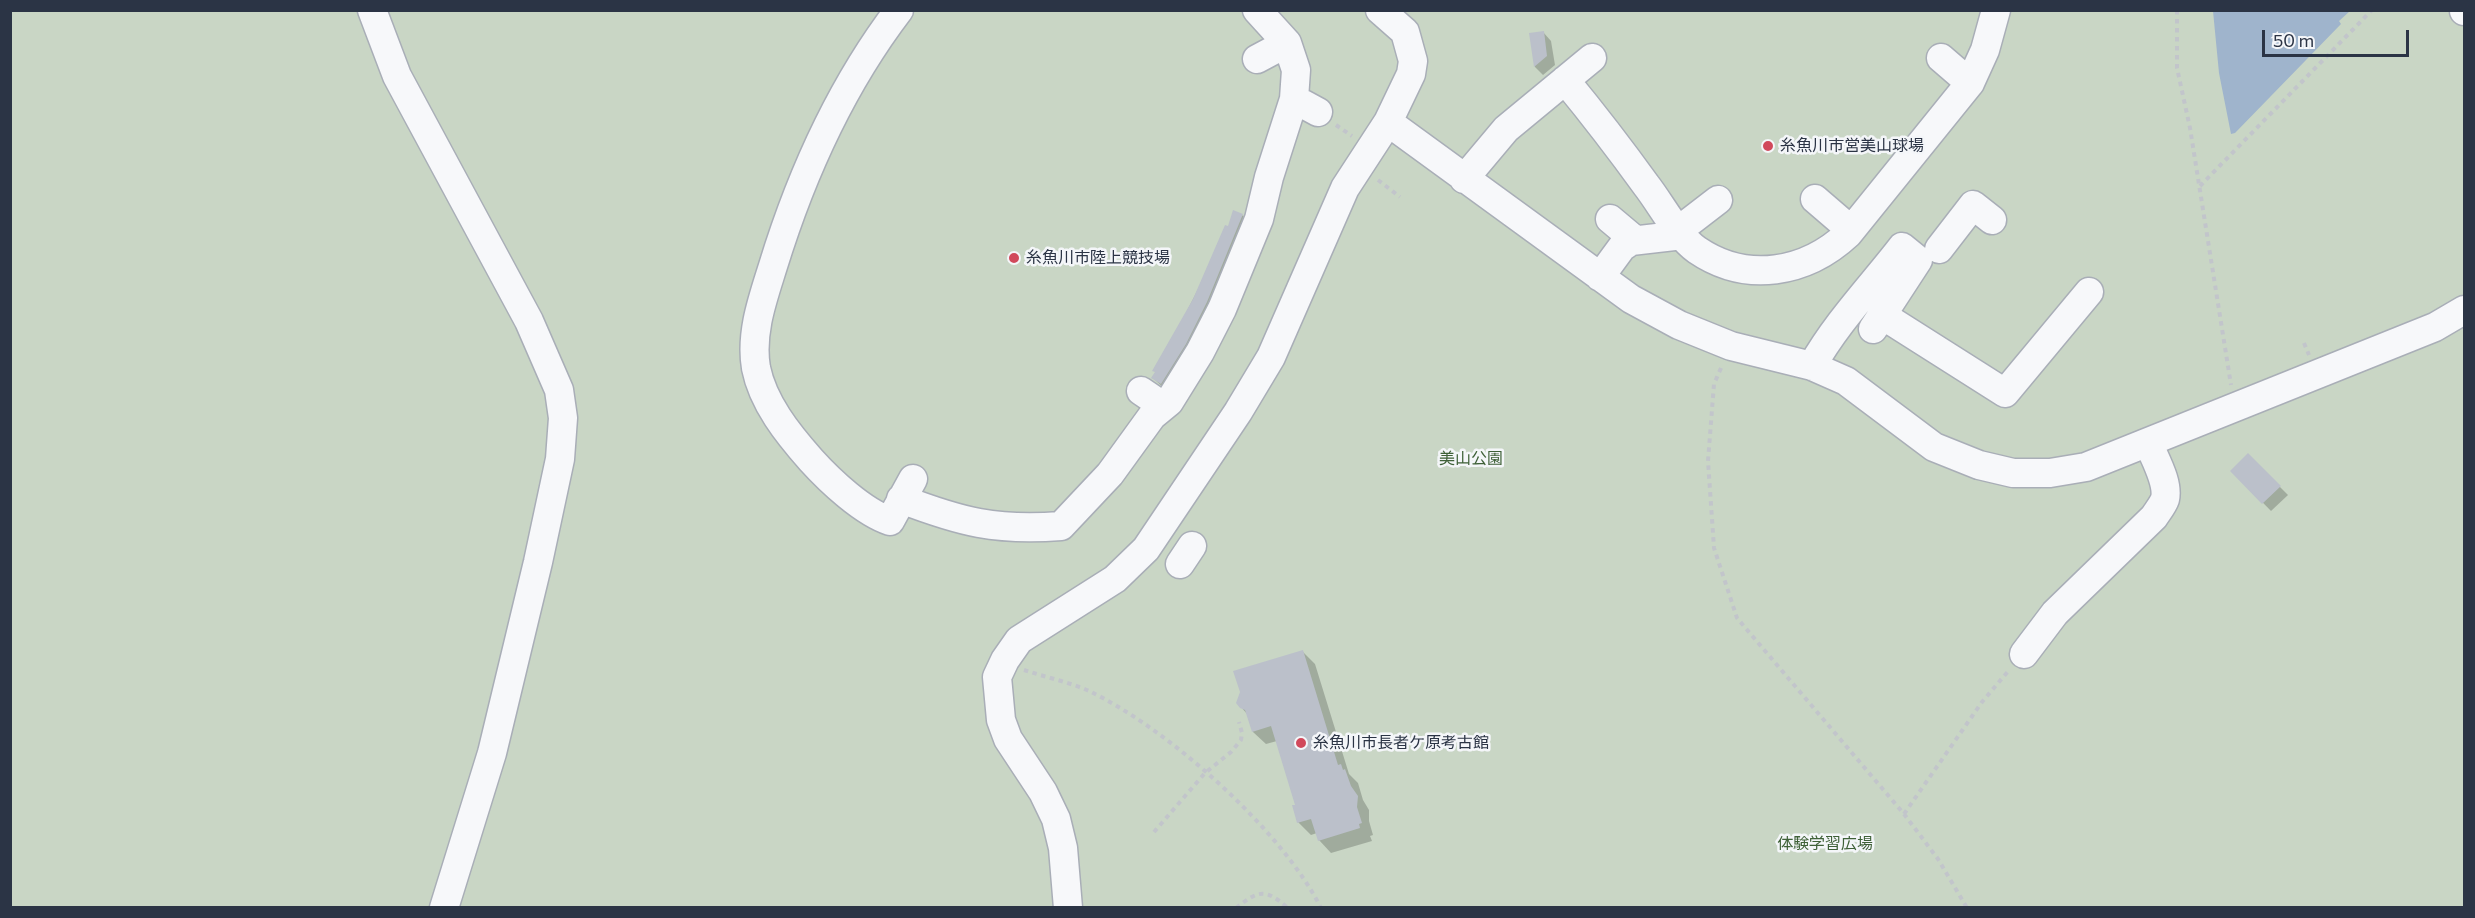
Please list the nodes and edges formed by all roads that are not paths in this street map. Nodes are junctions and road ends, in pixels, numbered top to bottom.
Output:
1 (372, 10) edge
2 (899, 10) edge
3 (1257, 10) edge
4 (1380, 10) edge
5 (1996, 10) edge
6 (1287, 43) junction
7 (1592, 58) dead end
8 (1941, 58) dead end
9 (1257, 59) dead end
10 (1565, 80) junction
11 (1970, 83) junction
12 (1388, 122) junction
13 (1464, 179) junction
14 (1815, 199) dead end
15 (1718, 200) dead end
16 (1610, 219) dead end
17 (1992, 220) dead end
18 (1851, 230) junction
19 (1681, 233) junction
20 (1635, 240) junction
21 (1938, 257) junction
22 (1600, 277) junction
23 (2089, 292) dead end
24 (2464, 310) edge
25 (1812, 366) junction
26 (2148, 442) junction
27 (2024, 654) road end
28 (444, 908) edge
29 (1068, 908) edge

1 - 28 street
2 - 6 street
3 - 6 street
4 - 12 street
5 - 11 street
6 - 9 street
7 - 10 street
8 - 11 street
10 - 13 street
10 - 19 street
11 - 18 street
12 - 13 street
12 - 29 street
13 - 22 street
14 - 18 street
15 - 19 street
16 - 20 street
17 - 21 street
18 - 19 street
19 - 20 street
20 - 22 street
21 - 23 street
21 - 25 street
22 - 25 street
24 - 26 street
25 - 26 street
26 - 27 street

